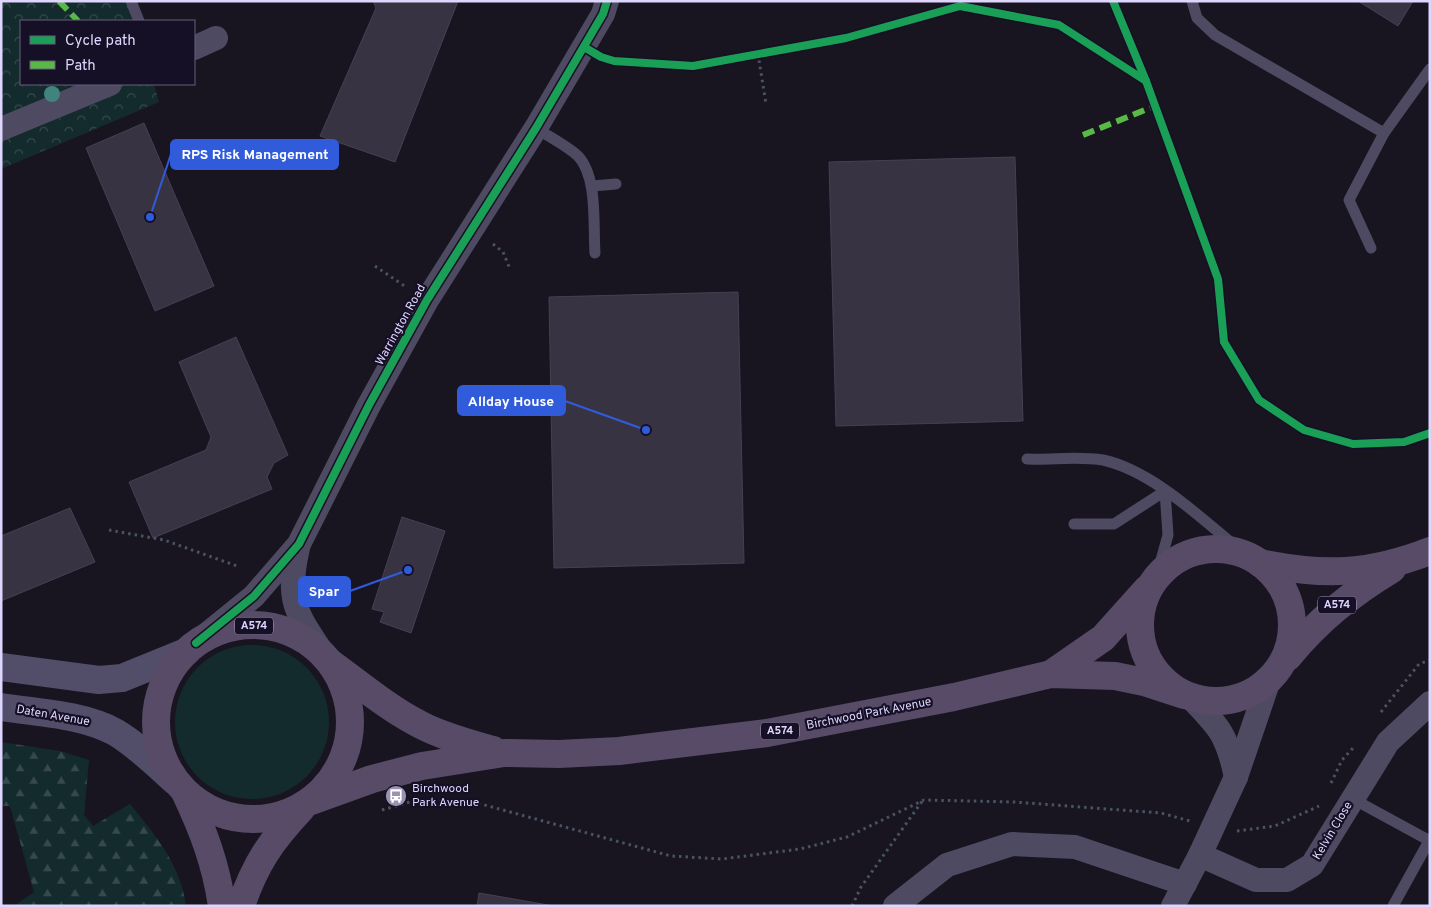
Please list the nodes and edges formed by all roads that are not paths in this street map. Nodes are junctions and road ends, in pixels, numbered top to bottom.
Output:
1 (131, 1) edge
2 (607, 1) edge
3 (1192, 1) edge
4 (138, 20) edge
5 (216, 38) dead end
6 (195, 48) edge
7 (1430, 70) edge
8 (108, 85) edge
9 (536, 128) junction
10 (1, 130) edge
11 (1384, 133) junction
12 (616, 184) dead end
13 (592, 186) junction
14 (1371, 248) dead end
15 (595, 253) dead end
16 (1026, 459) dead end
17 (1165, 491) junction
18 (1074, 524) dead end
19 (299, 544) junction
20 (1430, 551) edge
21 (1253, 559) junction
22 (1404, 561) junction
23 (1154, 581) junction
24 (191, 648) junction
25 (327, 659) junction
26 (1, 667) edge
27 (1276, 672) junction
28 (1052, 674) junction
29 (1188, 696) junction
30 (1430, 703) edge
31 (1, 707) edge
32 (504, 753) junction
33 (1236, 777) junction
34 (180, 787) junction
35 (1353, 799) junction
36 (307, 804) junction
37 (1429, 841) edge
38 (1200, 855) junction
39 (1185, 884) junction
40 (222, 906) edge
41 (240, 906) edge
42 (895, 906) edge
43 (1173, 906) edge
44 (1393, 906) edge

1 - 4 lane
2 - 9 street, Warrington Road
3 - 11 lane
5 - 6 street
7 - 11 lane
8 - 10 street
9 - 13 lane
9 - 19 street, Warrington Road
11 - 14 lane
12 - 13 lane
13 - 15 lane
16 - 17 lane
17 - 18 lane
17 - 21 lane
17 - 23 lane
19 - 24 street, Warrington Road
19 - 25 street, Warrington Road
20 - 22 main road, A574
21 - 22 main road, A574
21 - 23 main road, A574
21 - 27 main road
22 - 27 main road, A574
23 - 28 main road, Birchwood Park Avenue / A574
23 - 29 main road, A574
24 - 25 main road, A574
24 - 26 street
24 - 34 main road, A574
25 - 32 main road, Birchwood Park Avenue / A574
25 - 36 main road, A574
27 - 29 main road, A574
27 - 33 street
28 - 29 main road, Birchwood Park Avenue / A574
28 - 32 main road, Birchwood Park Avenue / A574
29 - 33 street
30 - 35 street, Kelvin Close
31 - 34 street, Daten Avenue
32 - 36 main road, Birchwood Park Avenue / A574
33 - 38 street
34 - 36 main road, A574
34 - 40 main road, A574
35 - 37 lane
35 - 38 street, Kelvin Close
36 - 41 main road, A574
37 - 44 lane
38 - 39 street
39 - 42 street
39 - 43 street

